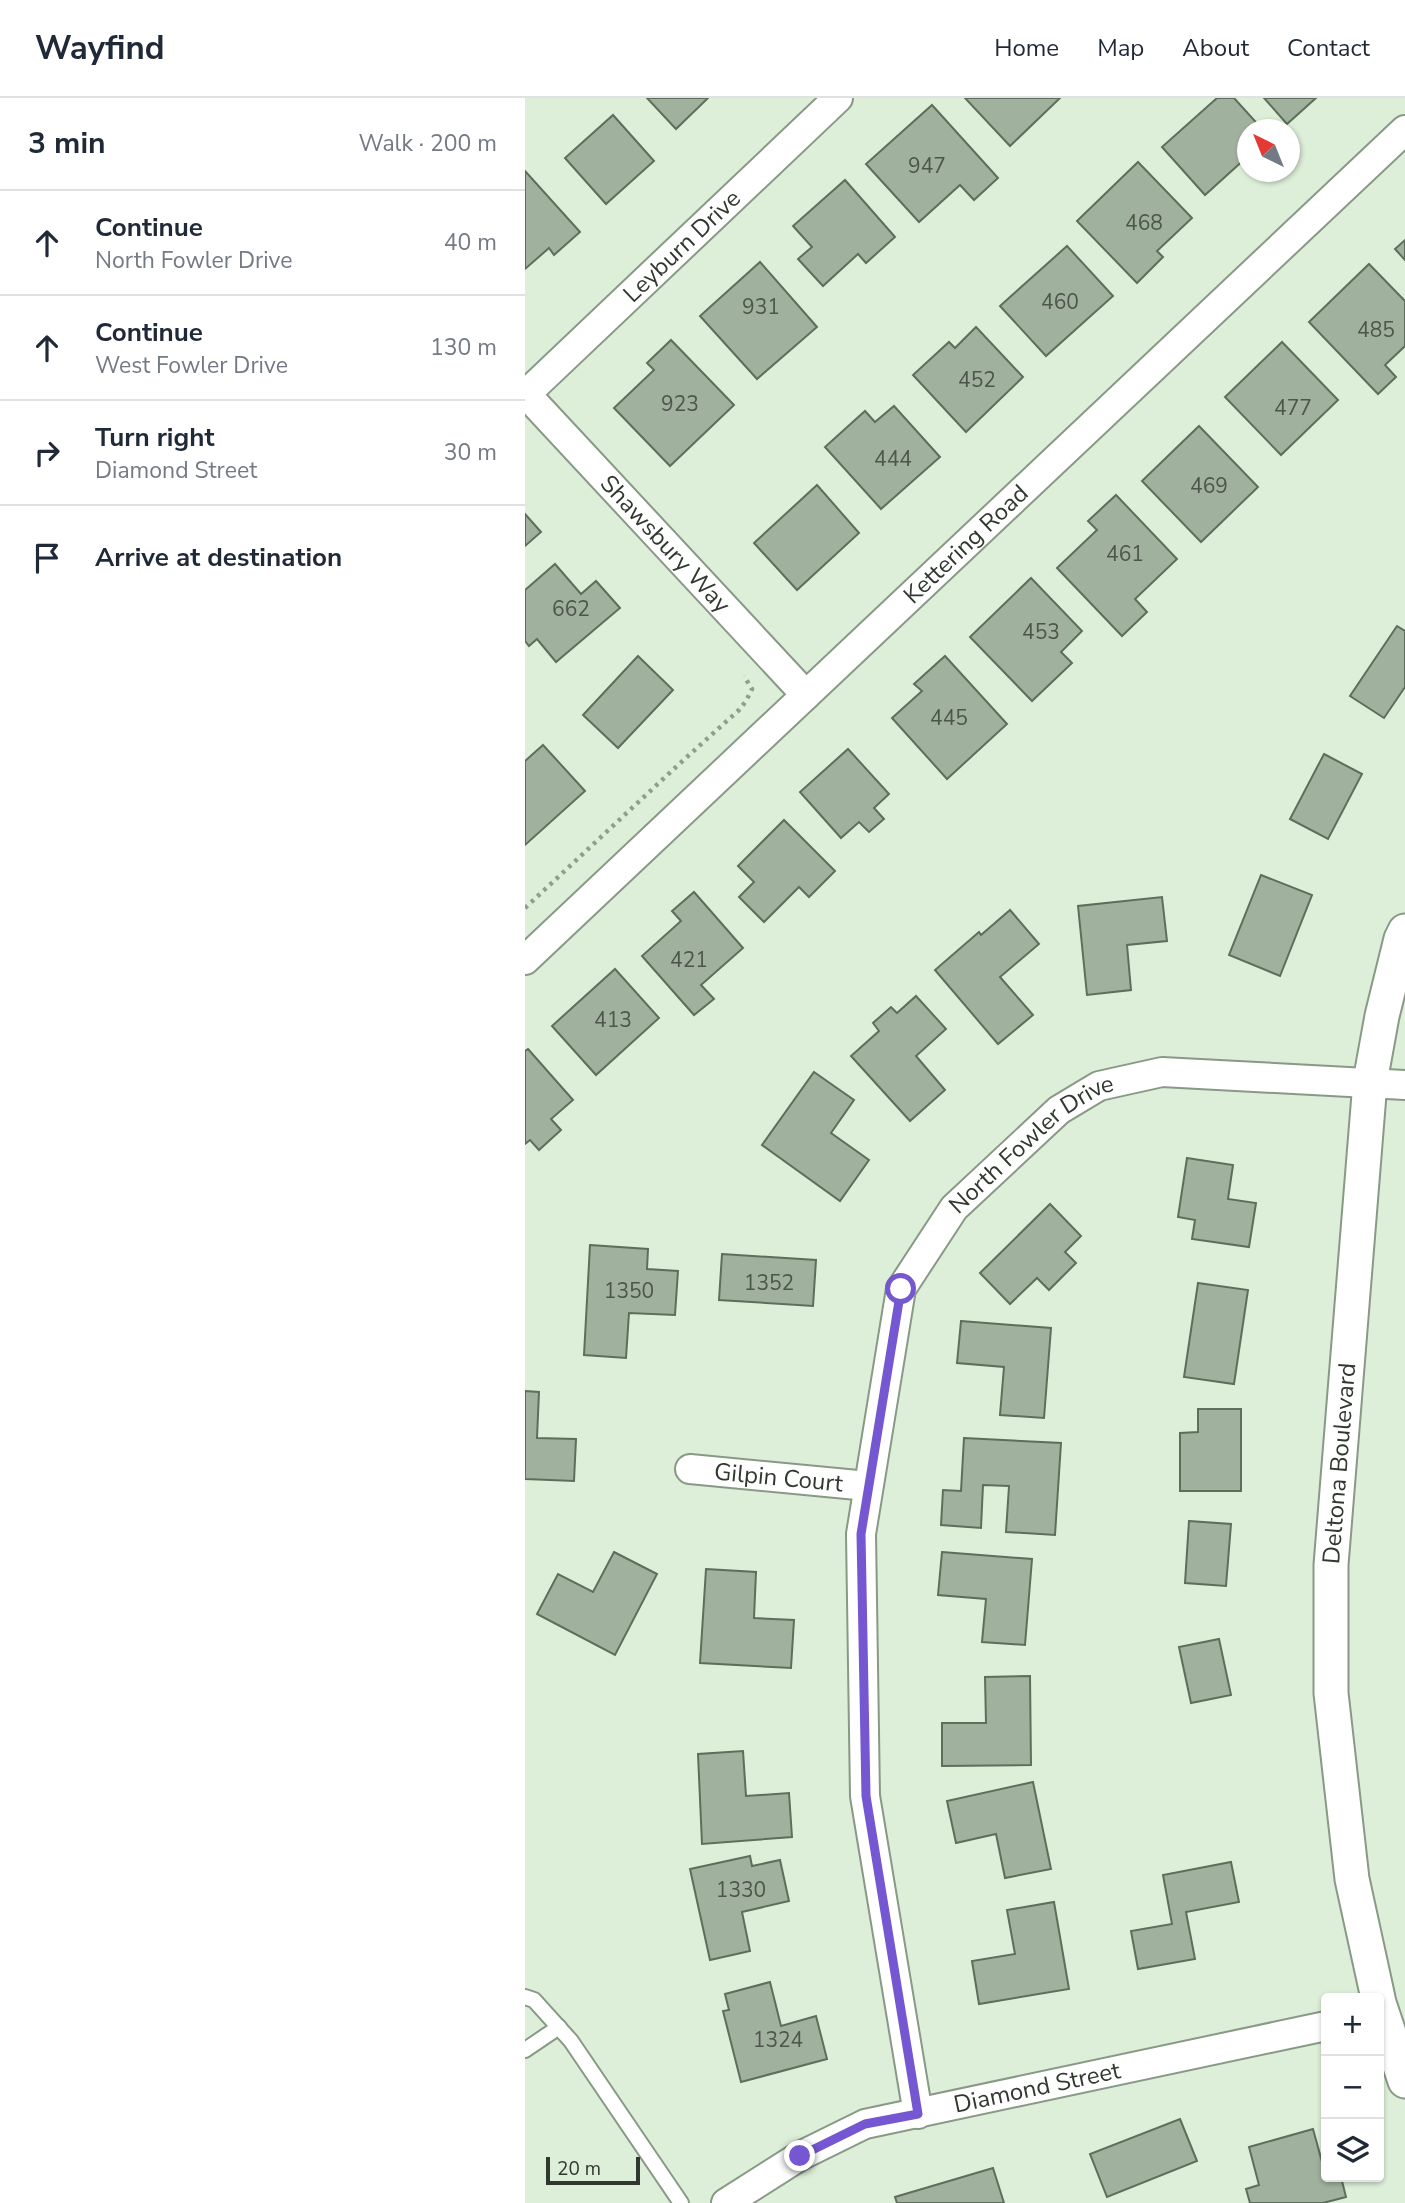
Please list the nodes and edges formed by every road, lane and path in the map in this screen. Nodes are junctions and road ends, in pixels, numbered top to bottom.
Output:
1 (838, 98) edge
2 (1405, 130) edge
3 (525, 393) edge
4 (736, 666) dead end
5 (807, 695) junction
6 (525, 908) edge
7 (1405, 931) edge
8 (525, 960) edge
9 (1370, 1082) junction
10 (1405, 1085) edge
11 (690, 1469) dead end
12 (868, 1486) junction
13 (1376, 1993) edge
14 (525, 1997) edge
15 (1384, 2022) edge
16 (559, 2027) junction
17 (1321, 2027) edge
18 (525, 2050) edge
19 (1405, 2081) edge
20 (918, 2114) junction
21 (681, 2203) edge
22 (726, 2203) edge

1 - 3 street, Leyburn Drive
2 - 5 street, Kettering Road
3 - 5 street, Shawsbury Way
4 - 6 path
5 - 8 street, Kettering Road
7 - 9 street, Deltona Boulevard
9 - 10 street, North Fowler Drive
9 - 12 street, North Fowler Drive
9 - 13 street, Deltona Boulevard
11 - 12 street, Gilpin Court
12 - 20 street, North Fowler Drive
14 - 16 lane
15 - 19 street, Deltona Boulevard
16 - 18 lane
16 - 21 lane
17 - 20 street, Diamond Street
20 - 22 street, Diamond Street

